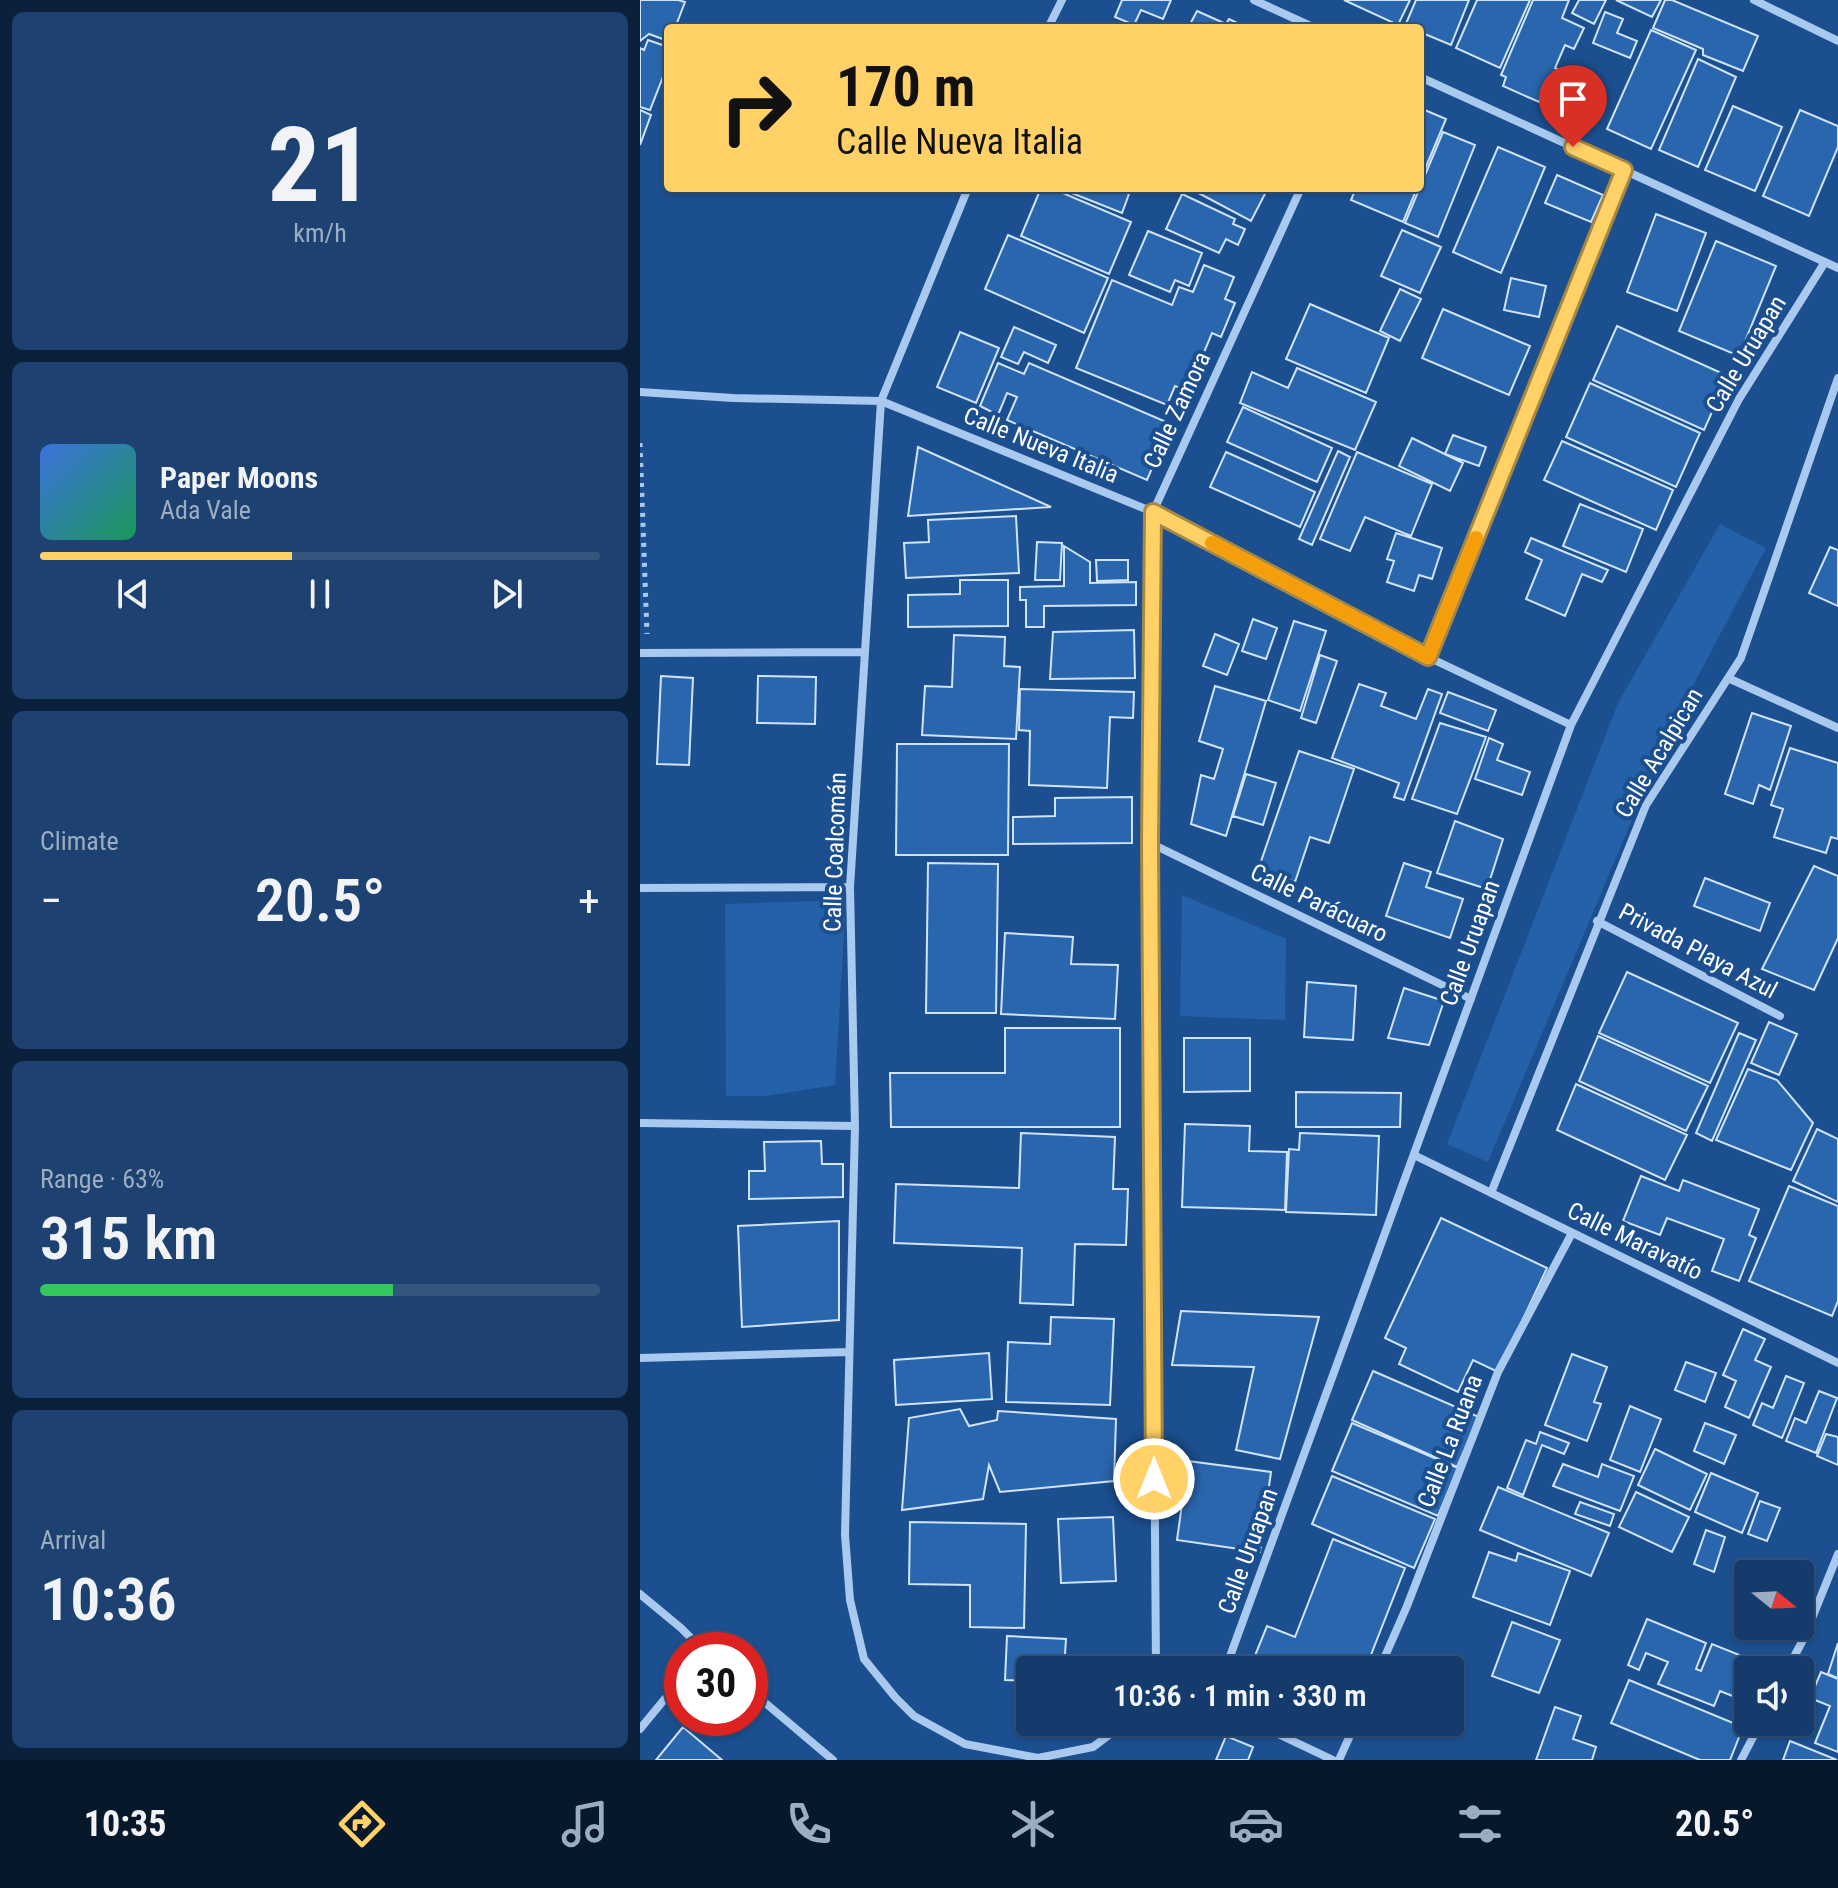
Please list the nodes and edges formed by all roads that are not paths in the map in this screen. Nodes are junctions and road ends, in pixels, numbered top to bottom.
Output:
1 (1062, 0) edge
2 (1254, 0) edge
3 (1754, 0) edge
4 (1050, 24) edge
5 (1306, 24) edge
6 (1838, 41) edge
7 (1424, 79) edge
8 (1624, 170) junction
9 (966, 192) edge
10 (1299, 192) edge
11 (1825, 262) junction
12 (1838, 268) edge
13 (1838, 378) edge
14 (640, 392) edge
15 (881, 401) junction
16 (1153, 512) junction
17 (865, 652) junction
18 (644, 653) edge
19 (1428, 657) junction
20 (1728, 678) junction
21 (1571, 725) junction
22 (1838, 728) edge
23 (1150, 843) junction
24 (850, 887) junction
25 (640, 888) edge
26 (1597, 921) junction
27 (1471, 999) junction
28 (1780, 1016) dead end
29 (640, 1123) edge
30 (855, 1126) junction
31 (1414, 1155) junction
32 (1491, 1193) junction
33 (1572, 1233) junction
34 (849, 1352) junction
35 (640, 1358) edge
36 (1838, 1363) edge
37 (1838, 1554) edge
38 (640, 1594) edge
39 (685, 1632) edge
40 (1156, 1656) edge
41 (1230, 1656) edge
42 (1385, 1656) edge
43 (1794, 1656) edge
44 (664, 1700) edge
45 (768, 1705) edge
46 (640, 1729) edge
47 (1108, 1736) edge
48 (1284, 1736) edge
49 (1349, 1736) edge
50 (1754, 1736) edge
51 (833, 1760) edge
52 (1336, 1760) edge
53 (1741, 1760) edge

1 - 4 street
2 - 5 street
3 - 6 street
7 - 8 street
8 - 11 street
8 - 19 street
9 - 15 street, Calle Coalcomán
10 - 16 street, Calle Zamora
11 - 12 street
11 - 21 street, Calle Uruapan
13 - 20 street, Calle Acalpican
14 - 15 street, Calle Nueva Italia
15 - 16 street, Calle Nueva Italia
15 - 17 street, Calle Coalcomán
16 - 19 street, Calle Nueva Italia
16 - 23 street, Calle Zamora
17 - 18 street
17 - 24 street, Calle Coalcomán
19 - 21 street, Calle Nueva Italia
20 - 22 street
20 - 26 street, Calle Acalpican
21 - 27 street, Calle Uruapan
23 - 27 street, Calle Parácuaro
23 - 40 street, Calle Zamora
24 - 25 street
24 - 30 street, Calle Coalcomán
26 - 28 street, Privada Playa Azul
26 - 32 street, Calle Acalpican
27 - 31 street, Calle Uruapan
29 - 30 street
30 - 34 street, Calle Coalcomán
31 - 32 street, Calle Maravatío
31 - 41 street, Calle Uruapan
32 - 33 street, Calle Maravatío
33 - 36 street, Calle Maravatío
33 - 42 street, Calle La Ruana
34 - 35 street
34 - 47 street, Calle Coalcomán
37 - 43 street
38 - 39 street
44 - 46 street
45 - 51 street
48 - 52 street
49 - 52 street
50 - 53 street

